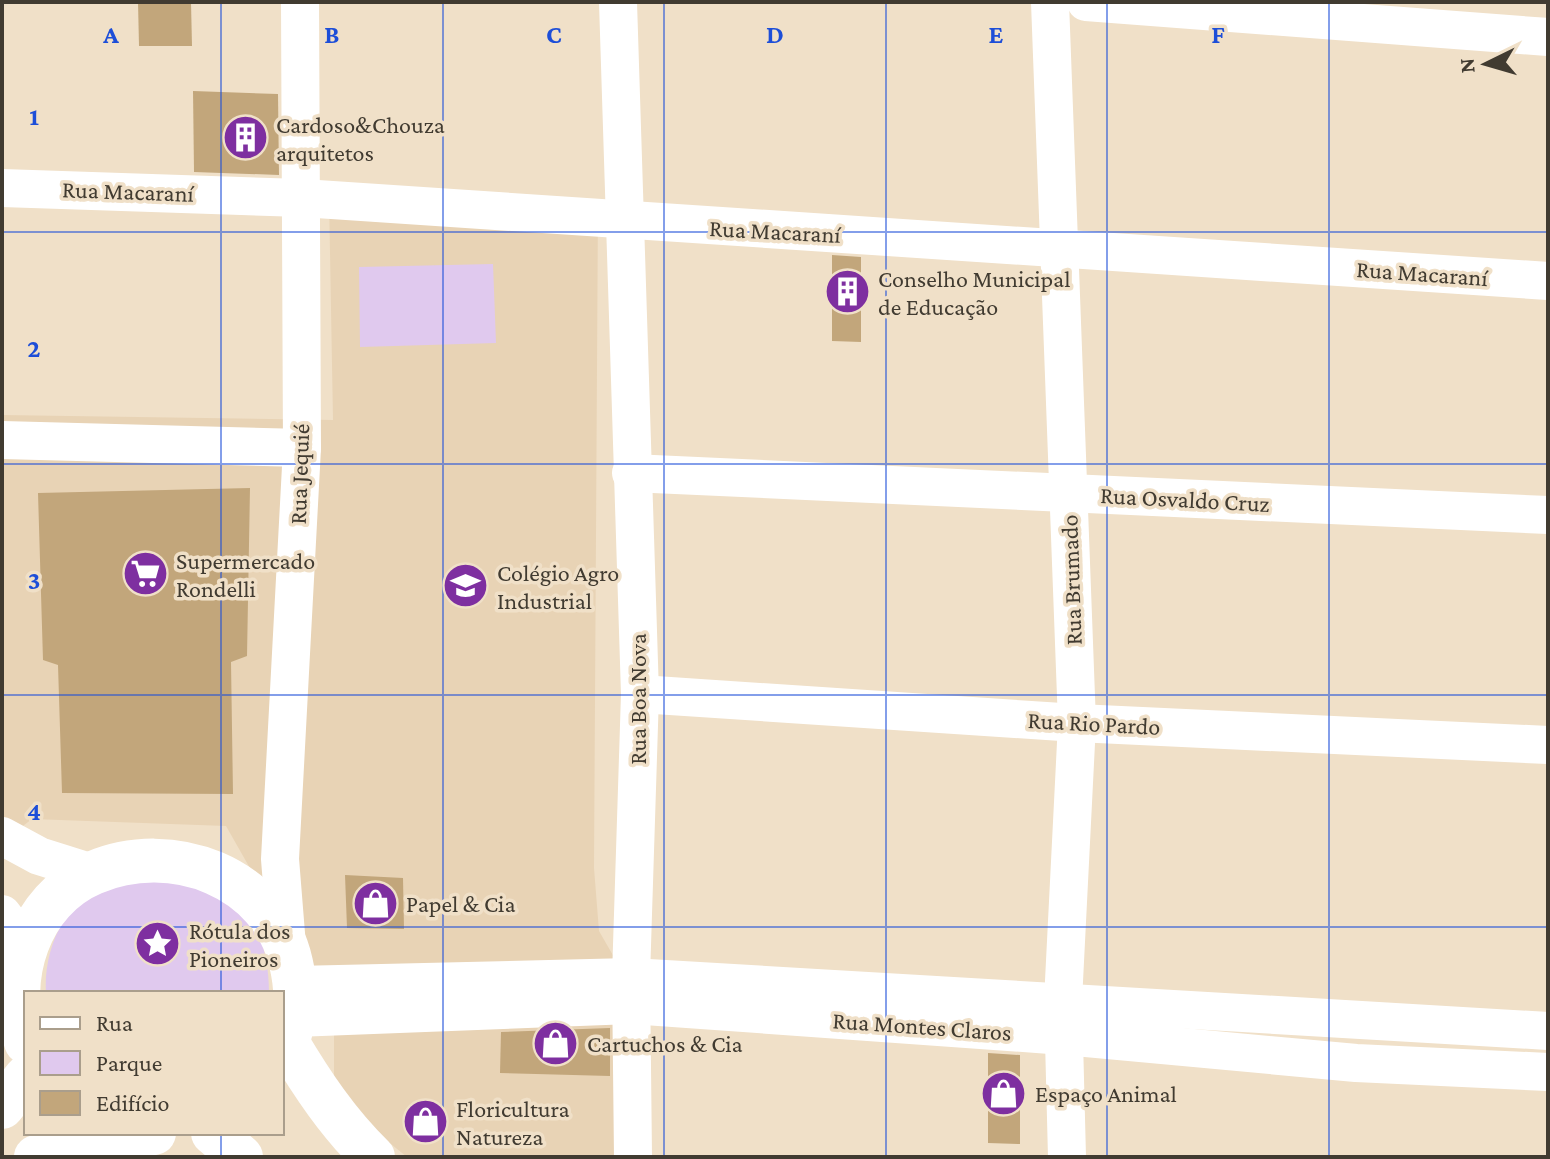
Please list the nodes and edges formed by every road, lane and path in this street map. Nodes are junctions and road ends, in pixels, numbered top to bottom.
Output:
1 (300, 2) edge
2 (618, 2) edge
3 (1050, 2) edge
4 (1086, 2) edge
5 (1548, 37) edge
6 (2, 188) edge
7 (302, 198) junction
8 (627, 222) junction
9 (1059, 247) junction
10 (1548, 281) edge
11 (2, 440) edge
12 (302, 448) junction
13 (631, 473) junction
14 (1067, 493) junction
15 (1548, 515) edge
16 (640, 694) junction
17 (1077, 723) junction
18 (1548, 745) edge
19 (2, 836) edge
20 (280, 859) junction
21 (93, 873) junction
22 (232, 878) junction
23 (12, 955) edge
24 (631, 991) junction
25 (289, 1009) edge
26 (1063, 1018) junction
27 (24, 1030) edge
28 (1548, 1031) edge
29 (1548, 1072) edge
30 (24, 1080) edge
31 (2, 1107) edge
32 (144, 1135) edge
33 (215, 1135) edge
34 (36, 1157) edge
35 (241, 1157) edge
36 (373, 1157) edge
37 (633, 1157) edge
38 (1067, 1157) edge

1 - 7 street, Rua Jequié
2 - 8 street, Rua Boa Nova
3 - 9 street, Rua Brumado
4 - 5 street
6 - 7 street, Rua Macaraní
7 - 8 street, Rua Macaraní
7 - 12 street, Rua Jequié
8 - 9 street, Rua Macaraní
8 - 13 street, Rua Boa Nova
9 - 10 street, Rua Macaraní
9 - 14 street, Rua Brumado
11 - 12 street
12 - 20 street, Rua Jequié
13 - 14 street, Rua Osvaldo Cruz
13 - 16 street, Rua Boa Nova
14 - 15 street, Rua Osvaldo Cruz
14 - 17 street, Rua Brumado
16 - 17 street, Rua Rio Pardo
16 - 24 street, Rua Boa Nova
17 - 18 street, Rua Rio Pardo
17 - 26 street, Rua Brumado
19 - 21 street
20 - 22 street
20 - 25 street, Rua Jequié
21 - 22 main road
21 - 23 main road
22 - 25 main road
23 - 27 main road
24 - 25 street, Rua Montes Claros
24 - 26 street, Rua Montes Claros
24 - 37 street, Rua Boa Nova
25 - 36 main road
26 - 28 street, Rua Montes Claros
26 - 29 street, Rua Montes Claros
26 - 38 street, Rua Brumado
30 - 31 main road
32 - 34 main road
33 - 35 main road

